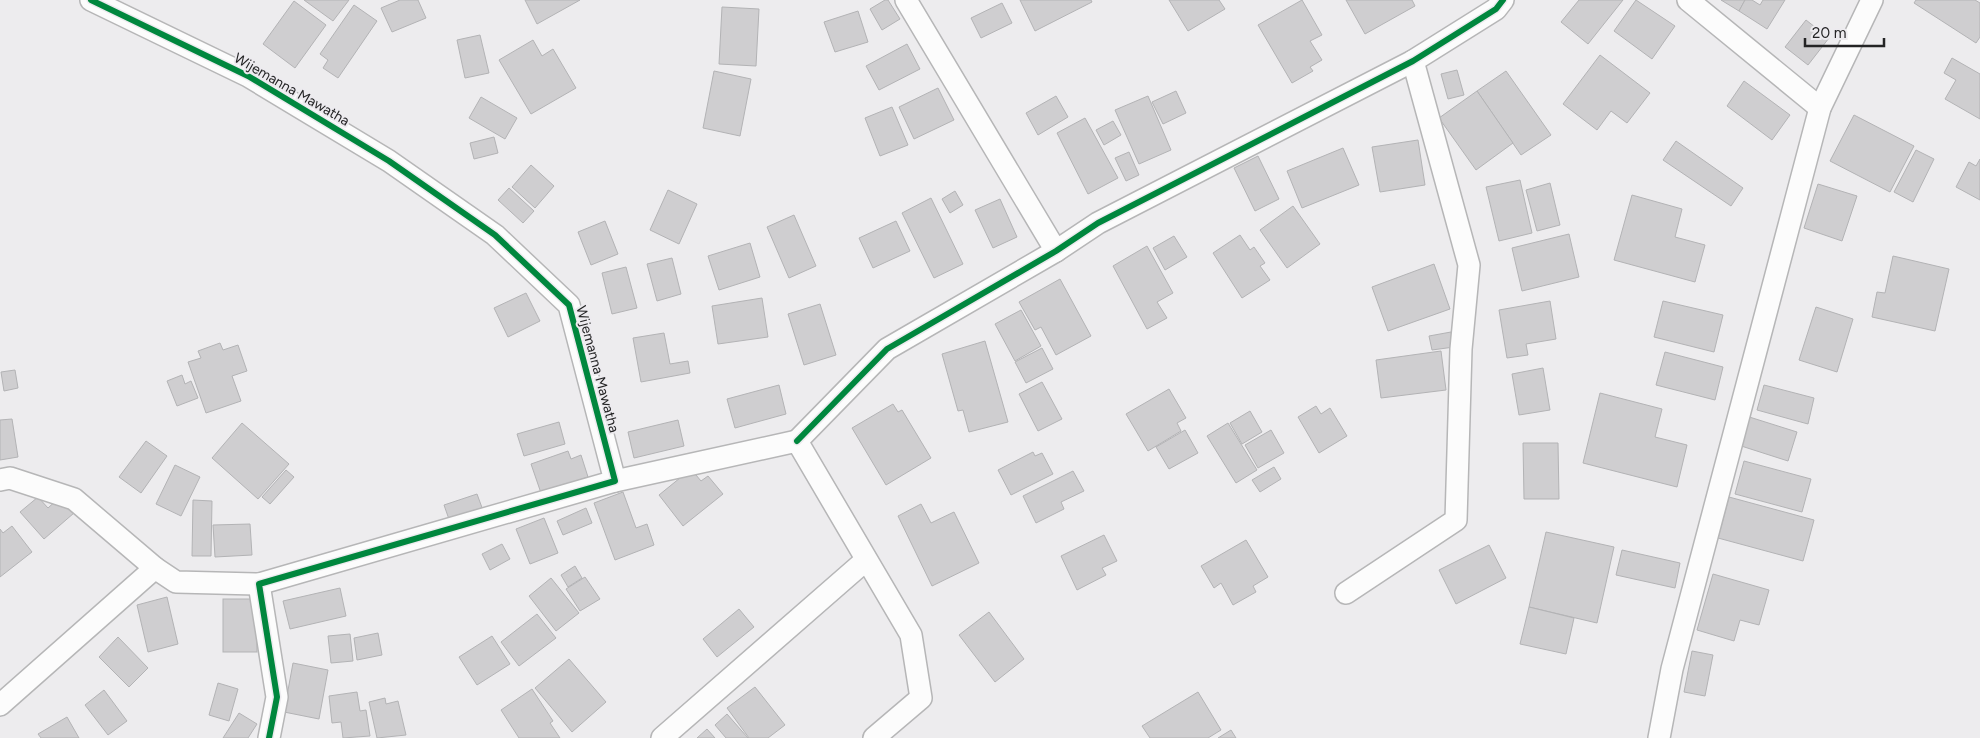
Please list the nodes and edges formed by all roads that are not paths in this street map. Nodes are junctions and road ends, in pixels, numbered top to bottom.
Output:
1 (91, 0) edge
2 (906, 0) edge
3 (1503, 0) edge
4 (1688, 0) edge
5 (1872, 0) edge
6 (1413, 61) junction
7 (1820, 108) junction
8 (1056, 251) junction
9 (797, 441) junction
10 (0, 480) edge
11 (615, 481) junction
12 (866, 560) junction
13 (155, 568) junction
14 (259, 584) junction
15 (1346, 593) dead end
16 (0, 705) edge
17 (269, 738) edge
18 (662, 738) edge
19 (874, 738) edge
20 (1659, 738) edge

1 - 11 street, Wijemanna Mawatha
2 - 8 street
3 - 6 street
4 - 7 street
5 - 7 street
6 - 8 street
6 - 15 street
7 - 20 street
8 - 9 street
9 - 11 street
9 - 12 street
10 - 13 street
11 - 14 street
12 - 18 street
12 - 19 street
13 - 14 street
13 - 16 street
14 - 17 street

